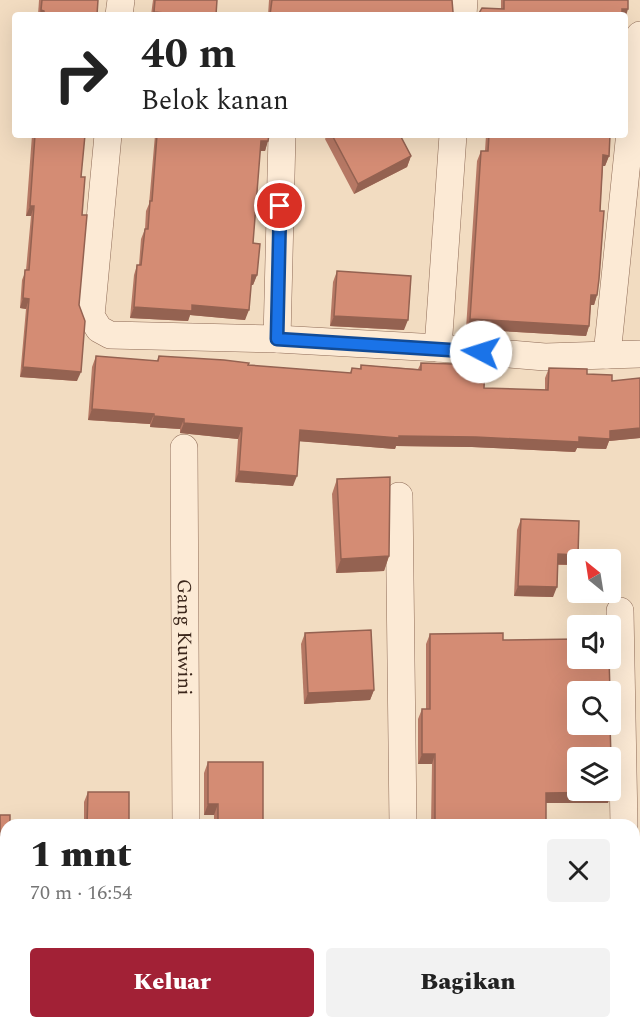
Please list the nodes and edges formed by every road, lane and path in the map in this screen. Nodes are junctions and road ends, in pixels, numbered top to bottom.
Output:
1 (640, 35) edge
2 (108, 138) edge
3 (282, 138) edge
4 (453, 138) edge
5 (277, 339) junction
6 (438, 348) junction
7 (640, 354) edge
8 (607, 355) junction
9 (184, 448) dead end
10 (399, 496) dead end
11 (620, 611) dead end
12 (186, 819) edge
13 (402, 819) edge
14 (624, 819) edge

1 - 8 street
2 - 5 street
3 - 5 street
4 - 6 street
5 - 6 street
6 - 8 street
7 - 8 street
9 - 12 street, Gang Kuwini
10 - 13 street
11 - 14 street

